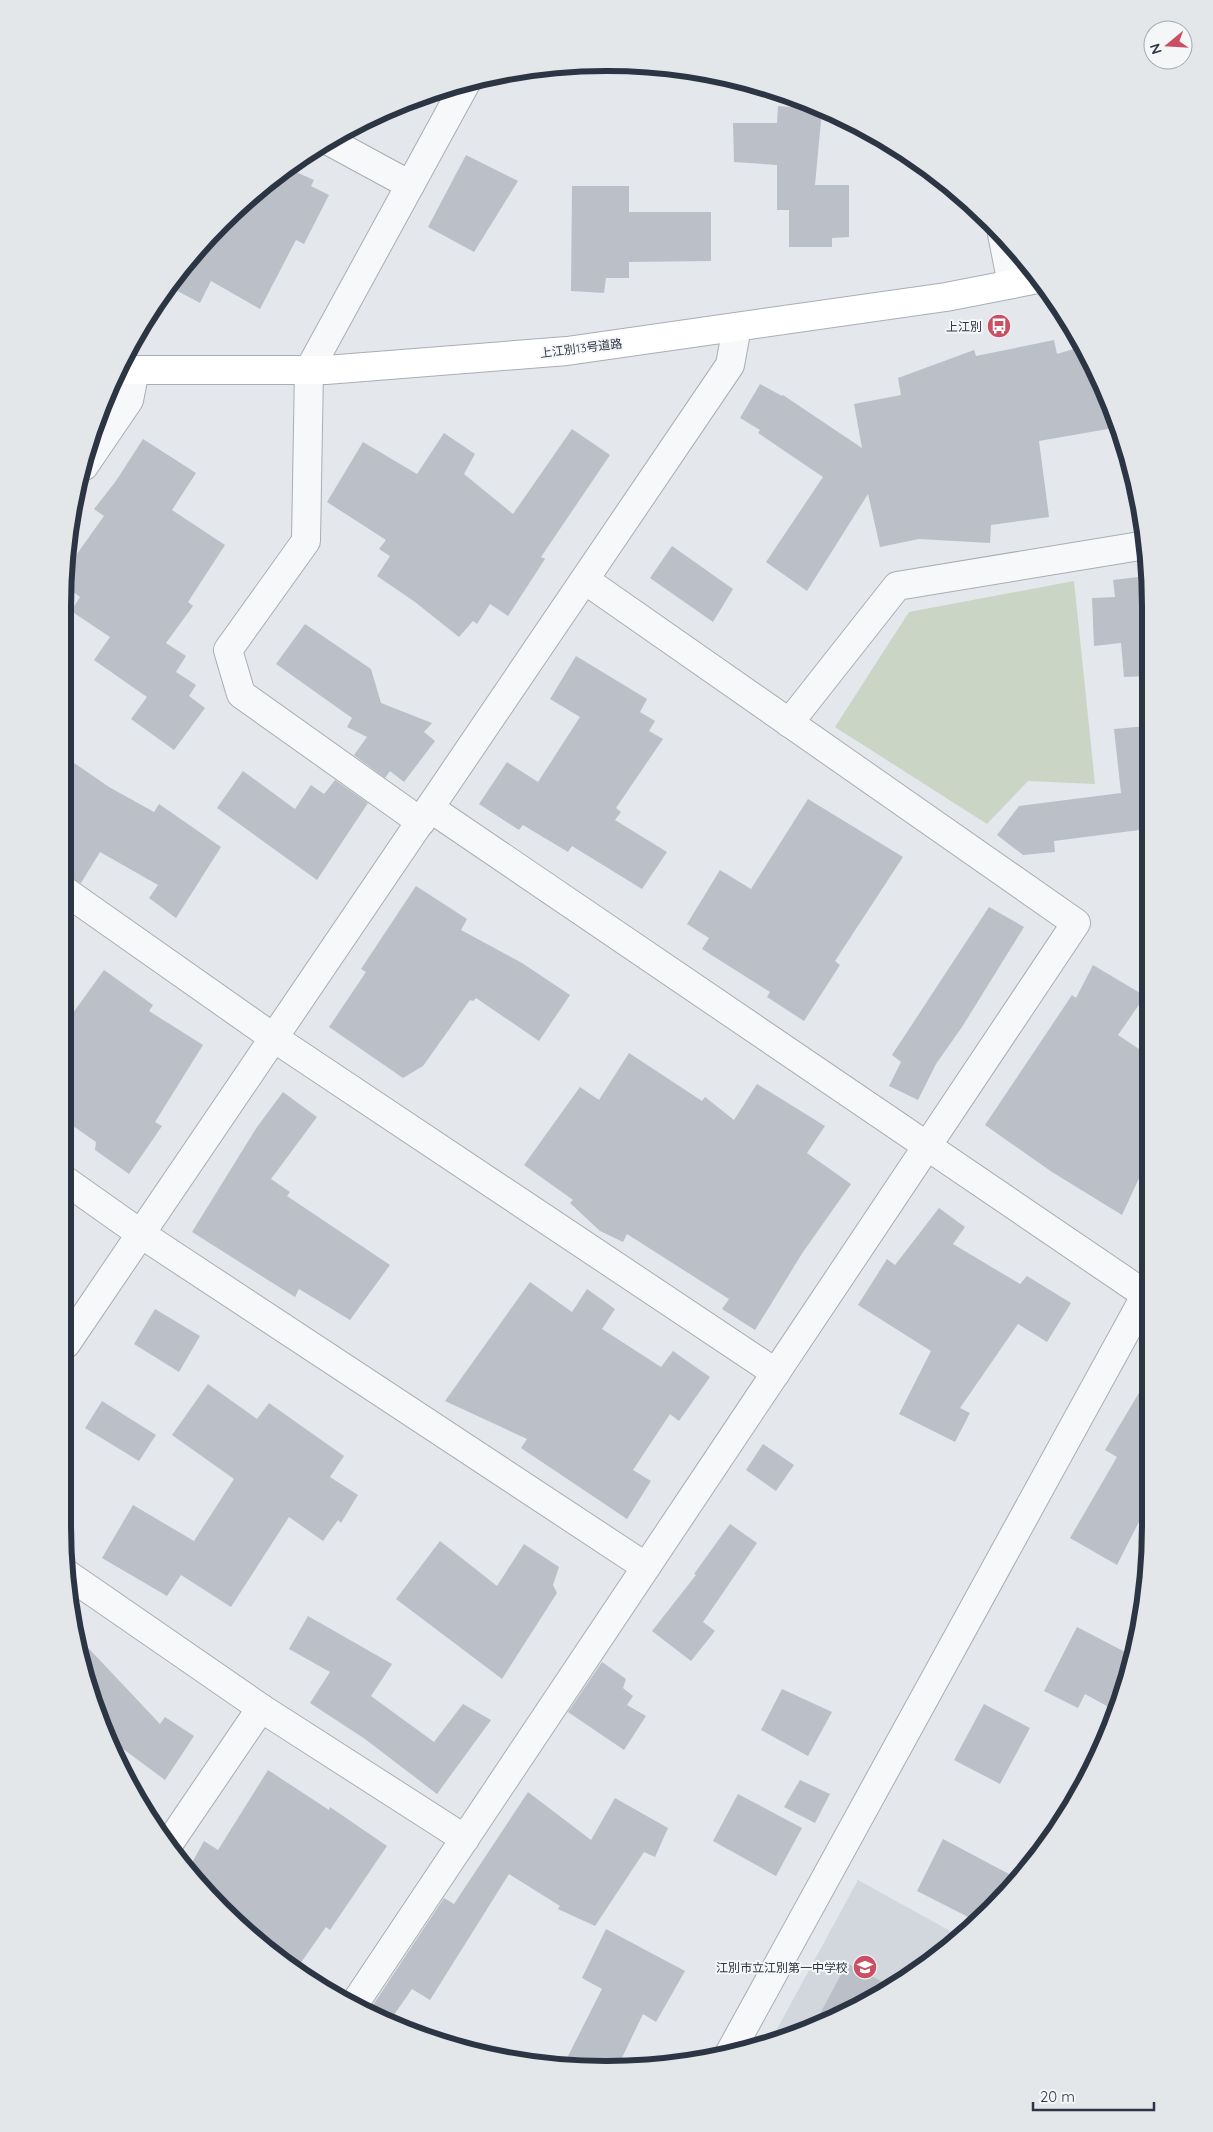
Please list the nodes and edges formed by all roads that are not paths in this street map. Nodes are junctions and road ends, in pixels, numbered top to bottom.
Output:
1 (461, 91) edge
2 (336, 145) edge
3 (410, 185) junction
4 (1016, 263) edge
5 (1025, 281) edge
6 (737, 327) junction
7 (127, 370) edge
8 (309, 370) junction
9 (95, 450) edge
10 (1138, 546) edge
11 (585, 580) junction
12 (789, 723) junction
13 (425, 815) junction
14 (71, 895) edge
15 (274, 1038) junction
16 (926, 1148) junction
17 (71, 1185) edge
18 (141, 1234) junction
19 (1142, 1290) edge
20 (1142, 1302) edge
21 (71, 1337) edge
22 (776, 1373) junction
23 (646, 1568) junction
24 (74, 1579) edge
25 (261, 1708) junction
26 (173, 1838) edge
27 (464, 1839) junction
28 (358, 1999) edge
29 (734, 2045) edge

1 - 3 street
2 - 3 street
3 - 8 street
4 - 5 street
5 - 6 street, 上江別13号道路
6 - 8 street, 上江別13号道路
6 - 11 street
7 - 8 street, 上江別13号道路
7 - 9 street
8 - 13 street
10 - 12 street
11 - 12 street
11 - 13 street
12 - 16 street
13 - 15 street
13 - 16 street
14 - 15 street
15 - 18 street
15 - 22 street
16 - 19 street
16 - 22 street
17 - 18 street
18 - 21 street
18 - 23 street
20 - 29 street
22 - 23 street
23 - 27 street
24 - 25 street
25 - 26 street
25 - 27 street
27 - 28 street

